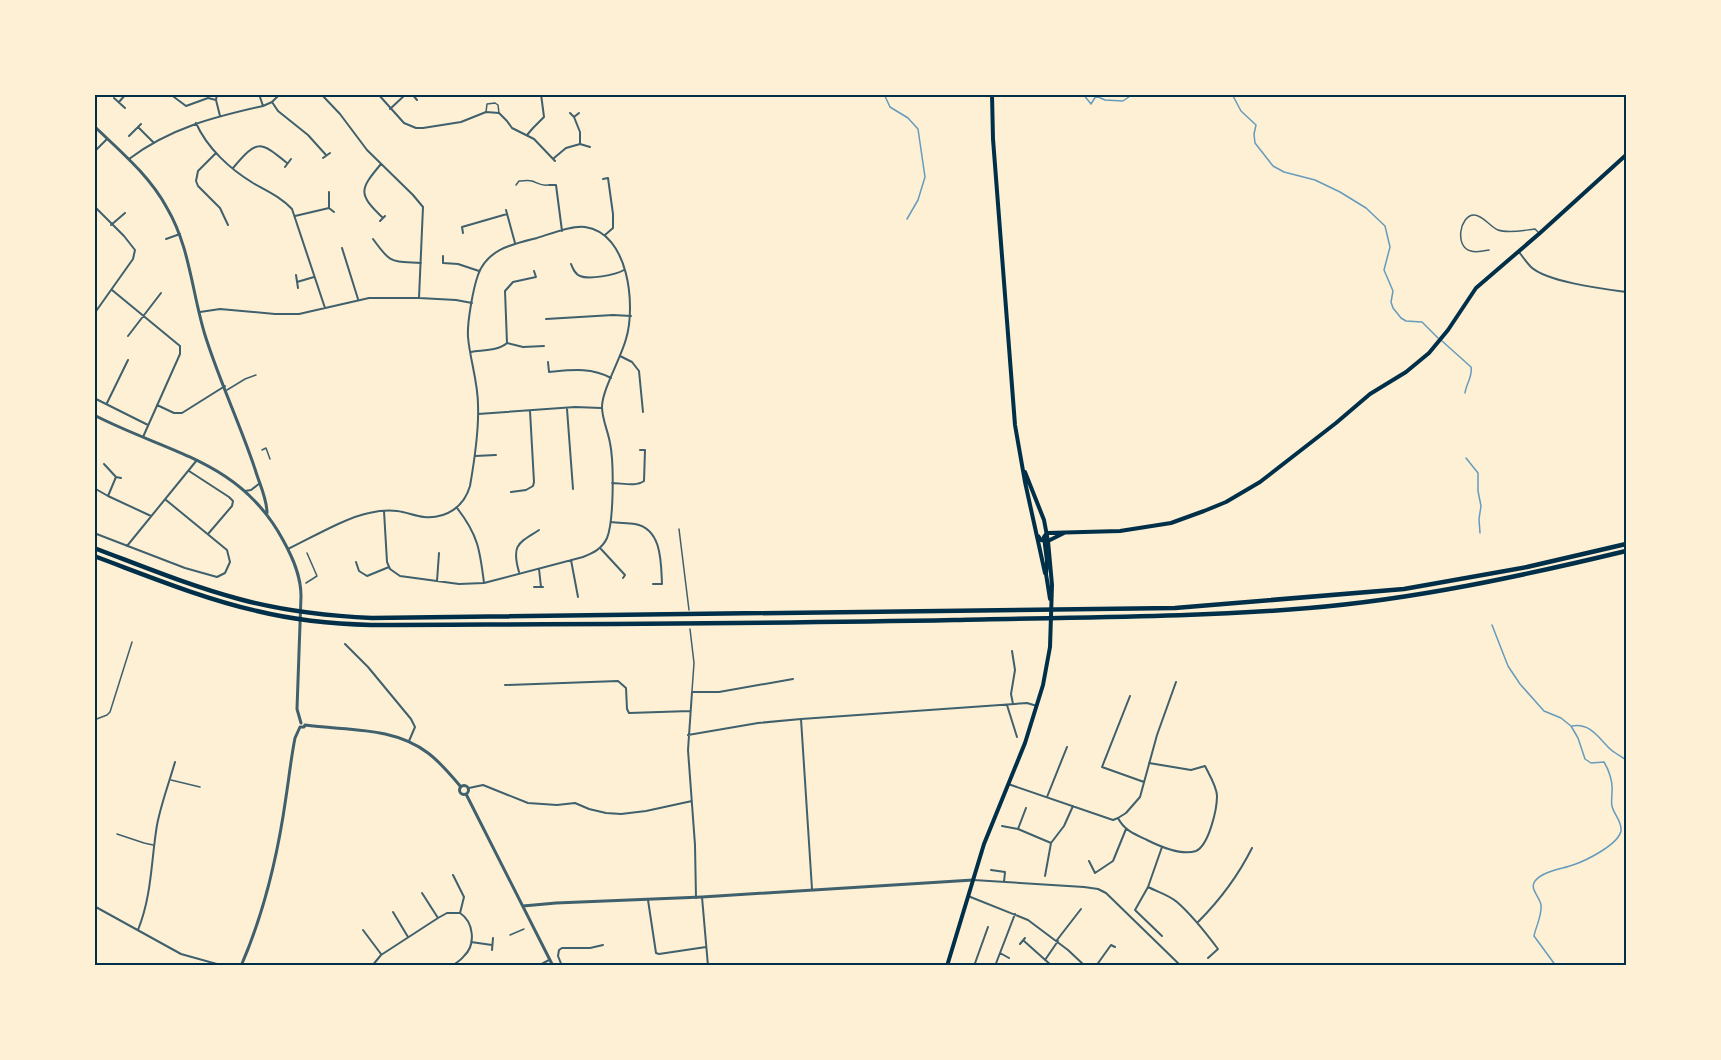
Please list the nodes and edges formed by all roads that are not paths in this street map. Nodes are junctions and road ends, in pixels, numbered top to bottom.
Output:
1 (126, 94) edge
2 (170, 94) edge
3 (217, 94) edge
4 (259, 94) edge
5 (280, 94) edge
6 (321, 94) edge
7 (378, 94) edge
8 (406, 94) edge
9 (412, 94) edge
10 (541, 94) edge
11 (992, 94) edge
12 (114, 98) dead end
13 (417, 99) dead end
14 (216, 100) junction
15 (119, 102) junction
16 (272, 102) junction
17 (263, 106) junction
18 (125, 108) dead end
19 (390, 109) junction
20 (486, 112) junction
21 (499, 113) junction
22 (570, 113) dead end
23 (579, 113) dead end
24 (220, 116) junction
25 (446, 117) dead end
26 (574, 117) junction
27 (196, 123) junction
28 (447, 124) junction
29 (94, 126) edge
30 (527, 135) junction
31 (129, 136) dead end
32 (107, 138) junction
33 (154, 143) junction
34 (580, 144) junction
35 (590, 147) dead end
36 (94, 152) edge
37 (216, 153) junction
38 (330, 153) dead end
39 (326, 155) junction
40 (1626, 155) edge
41 (323, 158) dead end
42 (129, 159) junction
43 (291, 159) dead end
44 (287, 163) junction
45 (381, 164) junction
46 (285, 167) dead end
47 (233, 168) junction
48 (516, 176) dead end
49 (603, 179) dead end
50 (519, 181) junction
51 (516, 184) dead end
52 (549, 185) joint
53 (328, 192) dead end
54 (94, 206) edge
55 (329, 207) junction
56 (334, 212) dead end
57 (125, 213) dead end
58 (295, 216) junction
59 (382, 218) dead end
60 (111, 225) junction
61 (228, 225) dead end
62 (562, 231) junction
63 (463, 232) dead end
64 (1540, 233) junction
65 (180, 234) junction
66 (605, 236) junction
67 (166, 239) dead end
68 (373, 239) dead end
69 (515, 243) junction
70 (342, 248) dead end
71 (1490, 250) dead end
72 (1519, 252) junction
73 (443, 255) dead end
74 (420, 263) junction
75 (571, 264) dead end
76 (625, 270) junction
77 (479, 271) junction
78 (534, 271) dead end
79 (296, 275) dead end
80 (314, 277) junction
81 (297, 282) junction
82 (298, 288) dead end
83 (112, 290) junction
84 (1626, 292) edge
85 (161, 293) dead end
86 (420, 298) junction
87 (358, 299) junction
88 (472, 303) junction
89 (325, 308) junction
90 (200, 312) junction
91 (94, 314) edge
92 (144, 316) junction
93 (631, 316) junction
94 (546, 319) dead end
95 (129, 336) dead end
96 (507, 343) junction
97 (544, 346) dead end
98 (471, 352) junction
99 (620, 356) junction
100 (128, 360) dead end
101 (548, 362) dead end
102 (256, 375) dead end
103 (611, 378) junction
104 (225, 388) junction
105 (94, 398) edge
106 (106, 404) junction
107 (157, 405) junction
108 (567, 408) junction
109 (602, 408) junction
110 (530, 411) junction
111 (643, 412) dead end
112 (478, 414) junction
113 (94, 415) edge
114 (148, 425) junction
115 (143, 437) junction
116 (262, 450) dead end
117 (640, 450) dead end
118 (255, 453) dead end
119 (250, 454) junction
120 (496, 455) dead end
121 (474, 456) junction
122 (198, 459) junction
123 (270, 459) dead end
124 (104, 464) dead end
125 (1023, 466) junction
126 (189, 471) junction
127 (116, 477) junction
128 (121, 478) dead end
129 (260, 483) junction
130 (612, 483) junction
131 (94, 488) edge
132 (573, 489) dead end
133 (245, 491) junction
134 (511, 492) dead end
135 (108, 496) junction
136 (166, 500) junction
137 (456, 508) junction
138 (384, 511) junction
139 (267, 513) junction
140 (151, 517) junction
141 (610, 522) junction
142 (679, 529) dead end
143 (539, 530) dead end
144 (94, 533) edge
145 (534, 533) junction
146 (1047, 533) junction
147 (1065, 533) junction
148 (208, 534) junction
149 (540, 534) dead end
150 (1037, 536) junction
151 (1046, 541) junction
152 (1626, 544) edge
153 (127, 546) junction
154 (94, 548) edge
155 (600, 548) junction
156 (288, 549) junction
157 (1626, 551) edge
158 (307, 553) dead end
159 (439, 553) dead end
160 (94, 556) edge
161 (571, 560) junction
162 (356, 562) dead end
163 (389, 567) junction
164 (539, 569) junction
165 (520, 573) junction
166 (1046, 574) junction
167 (623, 578) dead end
168 (437, 581) junction
169 (306, 583) dead end
170 (484, 583) junction
171 (652, 584) dead end
172 (534, 587) dead end
173 (578, 597) dead end
174 (1050, 599) junction
175 (689, 610) dead end
176 (690, 629) dead end
177 (132, 642) dead end
178 (345, 644) dead end
179 (1011, 651) dead end
180 (793, 679) dead end
181 (1176, 681) dead end
182 (506, 685) dead end
183 (692, 692) junction
184 (1130, 696) dead end
185 (1013, 704) junction
186 (1007, 705) junction
187 (1037, 706) junction
188 (690, 711) junction
189 (801, 719) junction
190 (94, 720) edge
191 (302, 725) junction
192 (688, 735) junction
193 (1017, 737) dead end
194 (409, 741) junction
195 (1067, 747) dead end
196 (175, 762) dead end
197 (1149, 763) junction
198 (170, 779) junction
199 (1144, 782) junction
200 (1008, 784) junction
201 (200, 787) dead end
202 (461, 787) junction
203 (469, 788) junction
204 (466, 794) junction
205 (1047, 797) junction
206 (692, 801) junction
207 (1073, 806) junction
208 (1026, 808) dead end
209 (1118, 818) junction
210 (1002, 826) dead end
211 (1018, 829) junction
212 (1126, 829) junction
213 (117, 834) dead end
214 (1051, 843) junction
215 (154, 845) junction
216 (1162, 847) junction
217 (1252, 848) dead end
218 (1089, 861) dead end
219 (1005, 867) dead end
220 (991, 870) dead end
221 (1005, 872) junction
222 (453, 875) dead end
223 (1045, 876) dead end
224 (973, 880) junction
225 (1004, 882) junction
226 (1148, 887) junction
227 (812, 890) junction
228 (422, 893) dead end
229 (968, 896) junction
230 (702, 897) junction
231 (696, 898) junction
232 (648, 900) junction
233 (94, 906) edge
234 (523, 906) junction
235 (1081, 909) dead end
236 (393, 912) dead end
237 (460, 913) junction
238 (1015, 914) junction
239 (438, 918) junction
240 (1197, 922) junction
241 (533, 925) junction
242 (527, 927) dead end
243 (988, 927) dead end
244 (524, 929) dead end
245 (138, 930) junction
246 (363, 930) dead end
247 (510, 935) dead end
248 (1162, 936) dead end
249 (408, 937) junction
250 (493, 939) dead end
251 (1110, 940) dead end
252 (1057, 941) junction
253 (471, 942) junction
254 (1020, 944) dead end
255 (492, 945) junction
256 (603, 945) dead end
257 (706, 947) junction
258 (492, 950) dead end
259 (1000, 952) junction
260 (381, 955) junction
261 (1009, 958) dead end
262 (1208, 958) dead end
263 (550, 960) junction
264 (1045, 960) junction
265 (224, 966) edge
266 (241, 966) edge
267 (372, 966) edge
268 (452, 966) edge
269 (538, 966) edge
270 (553, 966) edge
271 (562, 966) edge
272 (708, 966) edge
273 (946, 966) edge
274 (974, 966) edge
275 (995, 966) edge
276 (1052, 966) edge
277 (1085, 966) edge
278 (1096, 966) edge
279 (1181, 966) edge

1 - 15 street
2 - 14 street
3 - 14 street
4 - 17 street
5 - 16 street
6 - 45 street
7 - 19 street
8 - 19 street
9 - 13 street
10 - 30 street
11 - 125 main road
12 - 15 street
14 - 24 street
15 - 18 street
16 - 17 street
16 - 39 street
17 - 24 street
19 - 28 street
20 - 21 street
20 - 21 lane
20 - 28 street
21 - 30 street
22 - 26 street
23 - 26 street
24 - 27 street
25 - 28 street
26 - 34 street
27 - 33 street
27 - 37 street
29 - 32 street
30 - 34 street
31 - 33 street
32 - 36 street
32 - 42 street
33 - 42 street
34 - 35 street
37 - 47 street
37 - 61 street
38 - 39 street
39 - 41 street
40 - 64 main road
42 - 65 street
43 - 44 street
44 - 46 street
44 - 47 street
45 - 59 street
45 - 74 street
47 - 58 street
48 - 50 lane
49 - 66 street
50 - 51 lane
50 - 52 lane
52 - 62 street
53 - 55 street
54 - 60 street
55 - 56 street
55 - 58 street
57 - 60 street
58 - 80 street
60 - 83 street
62 - 66 street
62 - 69 street
63 - 69 street
64 - 71 lane
64 - 72 main road
65 - 67 street
65 - 90 street
66 - 76 street
68 - 74 street
69 - 77 street
70 - 87 street
72 - 84 street
72 - 147 main road
73 - 77 street
74 - 86 street
75 - 76 street
76 - 93 street
77 - 88 street
78 - 96 street
79 - 81 street
80 - 81 street
80 - 89 street
81 - 82 street
83 - 91 street
83 - 92 street
85 - 92 street
86 - 87 street
86 - 88 street
87 - 89 street
88 - 98 street
89 - 90 street
90 - 104 street
92 - 95 street
92 - 107 street
93 - 94 street
93 - 99 street
96 - 97 street
96 - 98 street
98 - 112 street
99 - 103 street
99 - 111 street
100 - 106 street
101 - 103 street
102 - 104 lane
103 - 109 street
104 - 107 street
104 - 119 street
105 - 106 street
106 - 114 street
107 - 114 street
108 - 109 street
108 - 110 street
108 - 132 street
109 - 130 street
110 - 112 street
110 - 134 street
112 - 121 street
113 - 115 street
114 - 115 street
115 - 122 street
116 - 123 lane
117 - 130 street
118 - 119 lane
119 - 129 street
120 - 121 street
121 - 137 street
122 - 126 street
122 - 133 street
124 - 127 street
125 - 146 main road
125 - 150 main road
126 - 136 street
126 - 148 street
127 - 128 street
127 - 135 street
129 - 133 street
129 - 139 street
130 - 141 street
131 - 135 street
133 - 139 street
135 - 140 street
136 - 140 street
136 - 148 street
137 - 138 street
137 - 170 street
138 - 156 street
138 - 163 street
139 - 156 street
140 - 153 street
141 - 155 street
141 - 171 street
142 - 175 lane
143 - 145 street
144 - 153 street
145 - 149 street
145 - 165 street
146 - 147 main road
146 - 151 main road
147 - 151 main road
148 - 153 street
150 - 151 main road
150 - 166 main road
151 - 166 main road
151 - 174 main road
152 - 154 highway
155 - 161 street
155 - 167 street
156 - 191 street
157 - 160 highway
158 - 169 lane
159 - 168 street
161 - 164 street
161 - 173 street
162 - 163 street
163 - 168 street
164 - 165 street
164 - 172 street
165 - 170 street
166 - 174 main road
168 - 170 street
174 - 187 main road
176 - 183 lane
177 - 190 lane
178 - 194 street
179 - 185 street
180 - 183 street
181 - 197 street
182 - 188 street
183 - 188 street
184 - 199 street
185 - 186 street
185 - 187 street
186 - 189 street
186 - 193 street
187 - 200 main road
188 - 192 street
189 - 192 street
189 - 227 street
191 - 194 street
191 - 266 street
192 - 206 street
194 - 202 street
195 - 205 street
196 - 198 street
197 - 199 street
197 - 216 street
198 - 201 lane
198 - 215 street
199 - 209 street
200 - 205 street
200 - 224 main road
202 - 203 street
202 - 204 street
203 - 204 street
203 - 206 street
204 - 234 street
205 - 207 street
206 - 231 street
207 - 209 street
207 - 214 street
208 - 211 street
209 - 212 street
210 - 211 street
211 - 214 street
212 - 216 street
212 - 218 street
213 - 215 lane
214 - 223 street
215 - 245 street
216 - 226 street
217 - 240 street
219 - 221 street
220 - 221 street
221 - 225 street
222 - 237 street
224 - 225 street
224 - 227 street
224 - 229 main road
225 - 279 street
226 - 240 street
226 - 248 street
227 - 230 street
228 - 239 street
229 - 238 street
229 - 273 main road
230 - 231 street
230 - 257 street
231 - 232 street
232 - 234 street
232 - 257 street
233 - 245 street
234 - 241 street
235 - 252 street
236 - 249 street
237 - 239 street
237 - 253 street
238 - 252 street
238 - 259 street
239 - 249 street
240 - 262 street
241 - 242 lane
241 - 263 street
243 - 274 street
244 - 247 lane
245 - 265 street
246 - 260 street
249 - 260 street
250 - 255 street
251 - 278 street
252 - 264 street
252 - 277 street
253 - 255 street
253 - 268 street
254 - 264 street
255 - 258 street
256 - 271 street
257 - 272 street
259 - 261 street
259 - 275 street
260 - 267 street
263 - 269 street
263 - 270 street
264 - 276 street

